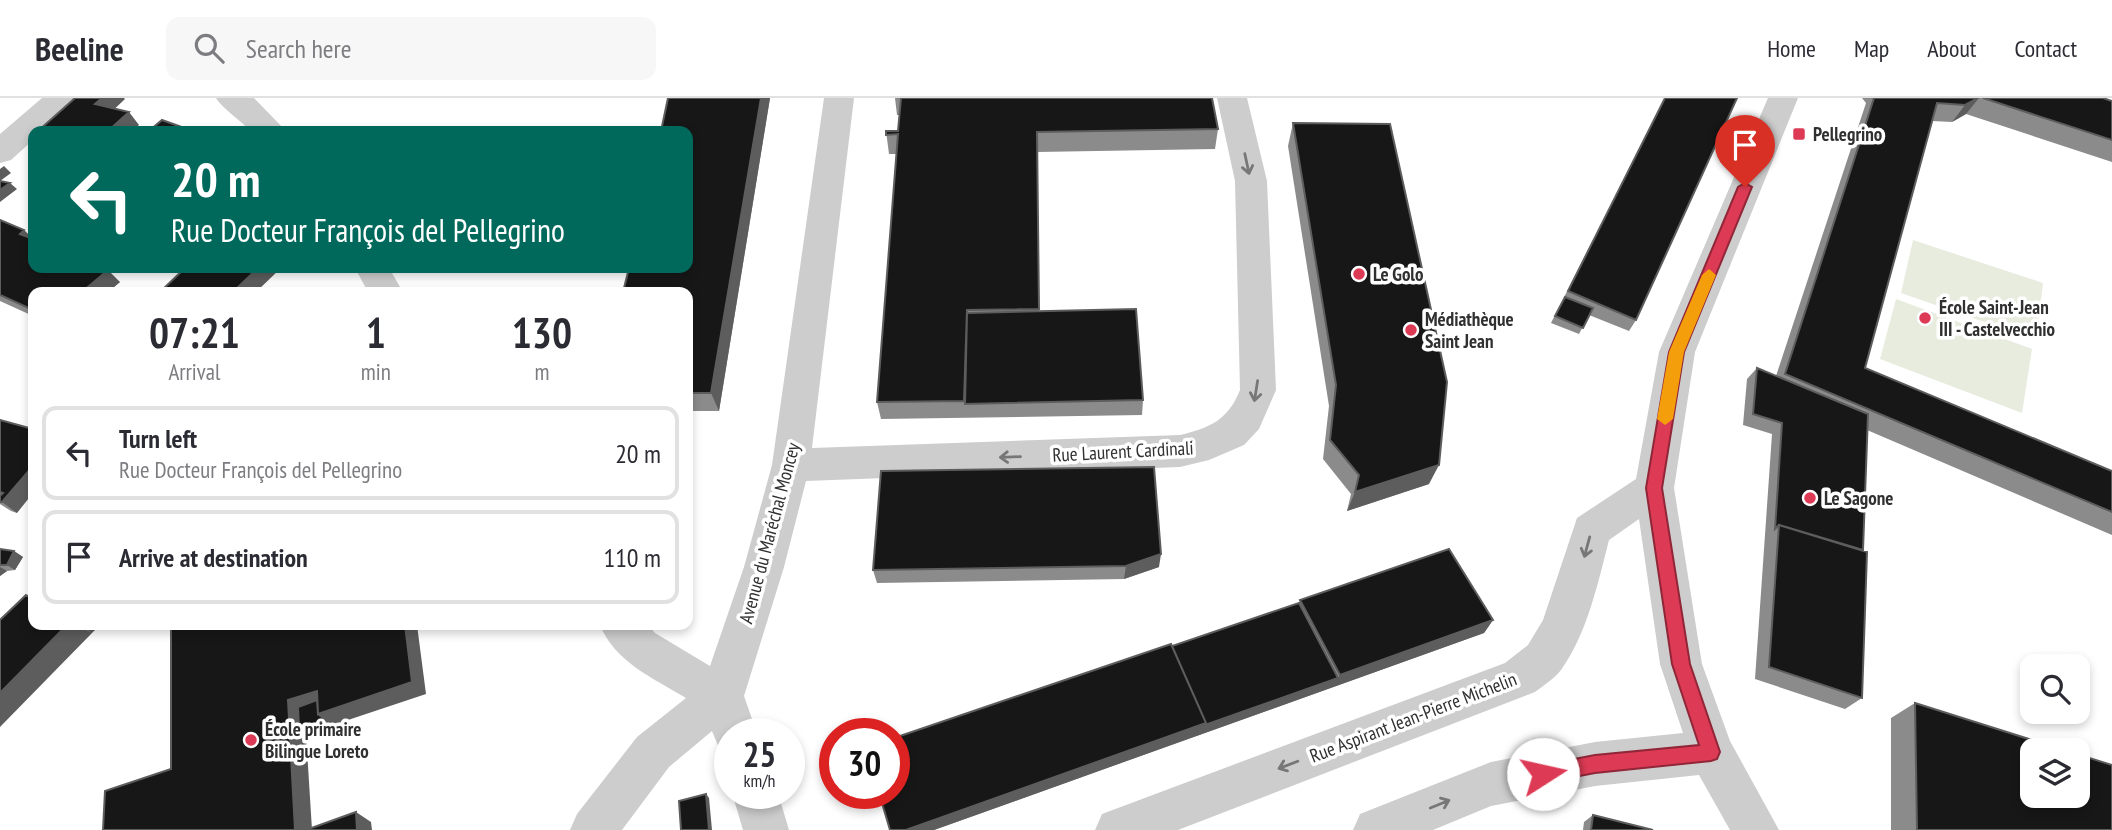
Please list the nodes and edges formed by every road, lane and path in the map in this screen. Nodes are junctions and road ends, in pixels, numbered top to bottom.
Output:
1 (61, 98) edge
2 (839, 98) edge
3 (1232, 98) edge
4 (1783, 98) edge
5 (239, 99) edge
6 (29, 126) edge
7 (265, 126) edge
8 (28, 127) edge
9 (0, 152) edge
10 (791, 465) junction
11 (1654, 488) junction
12 (626, 630) edge
13 (729, 715) edge
14 (1711, 752) junction
15 (760, 809) edge
16 (593, 830) edge
17 (766, 830) edge
18 (1118, 830) edge
19 (1376, 830) edge
20 (1756, 830) edge

1 - 6 street
2 - 10 street, Avenue du Maréchal Moncey
3 -> 10 street, Rue Laurent Cardinali
4 - 11 street
5 - 7 street
8 - 9 street
10 - 13 street, Avenue du Maréchal Moncey
11 - 14 street
11 -> 18 street, Rue Aspirant Jean-Pierre Michelin
12 - 13 street
13 - 16 street
19 -> 14 street
14 - 20 street
15 - 17 street

